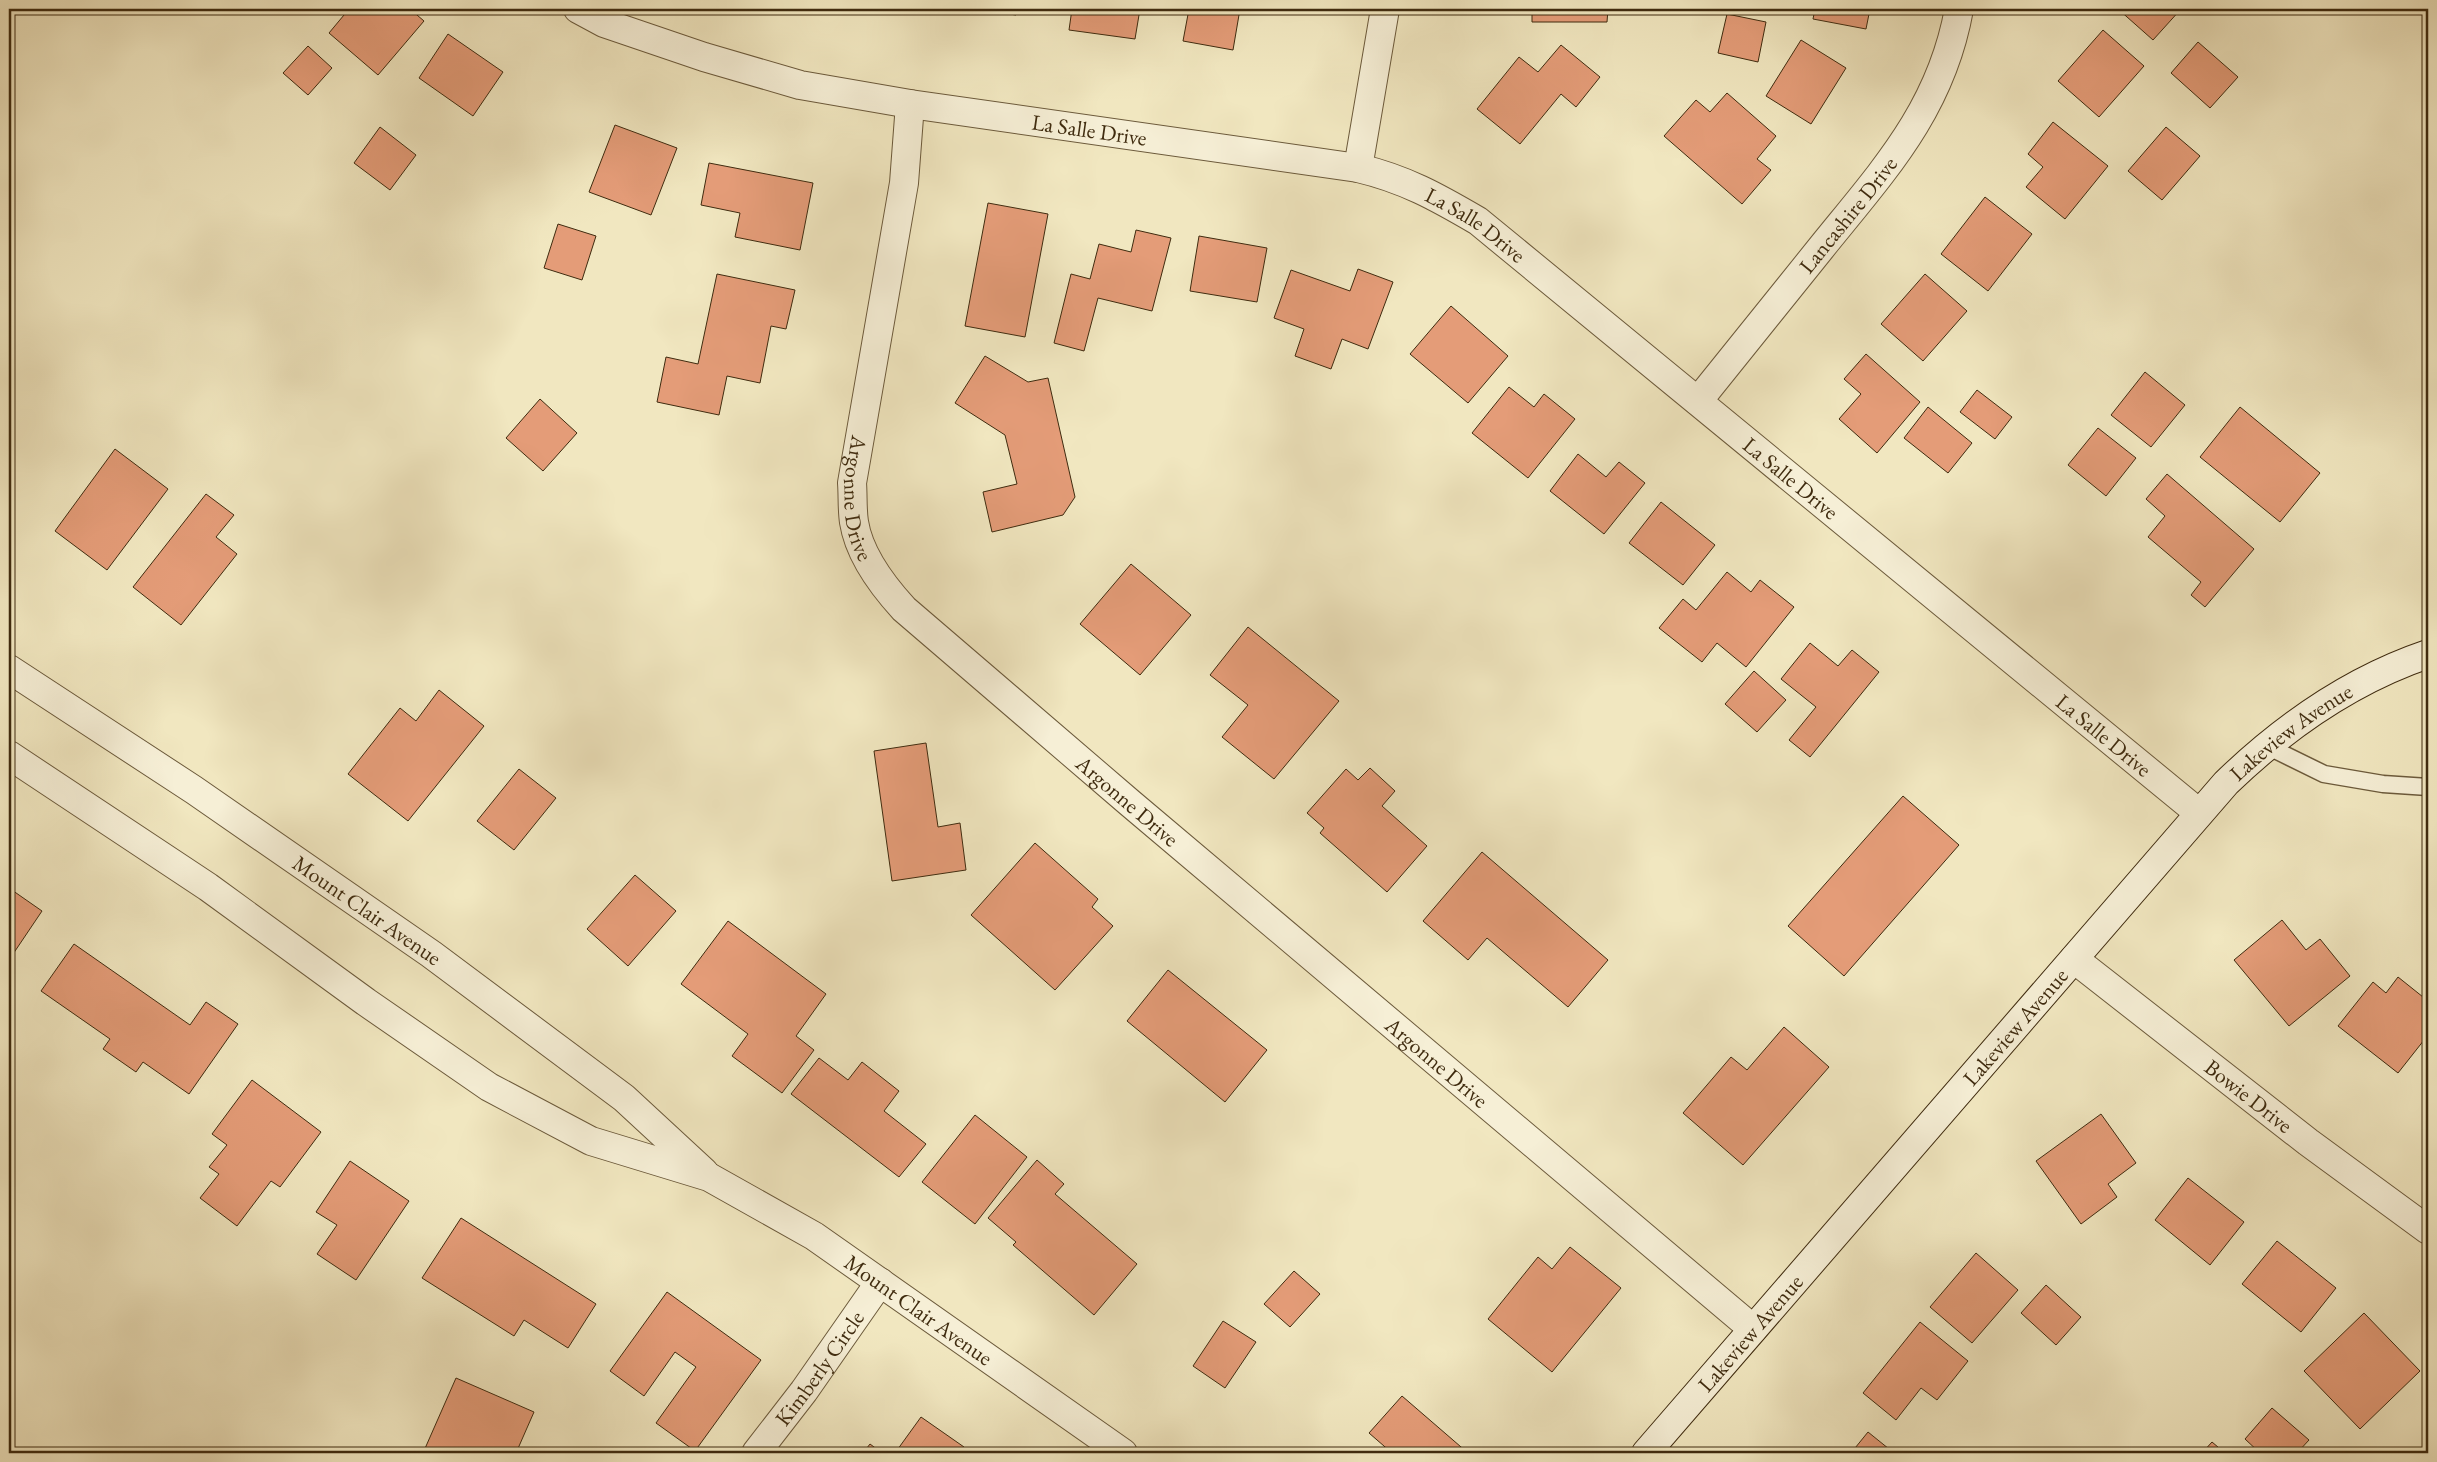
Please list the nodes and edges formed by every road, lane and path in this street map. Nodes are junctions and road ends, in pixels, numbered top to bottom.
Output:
1 (578, 9) edge
2 (1385, 9) edge
3 (1959, 9) edge
4 (910, 104) junction
5 (1358, 168) junction
6 (1698, 401) junction
7 (2428, 654) edge
8 (9, 669) edge
9 (2267, 746) junction
10 (9, 755) edge
11 (2428, 788) edge
12 (2199, 813) junction
13 (2074, 959) junction
14 (709, 1177) junction
15 (2428, 1230) edge
16 (880, 1282) junction
17 (1754, 1328) junction
18 (756, 1453) edge
19 (1123, 1453) edge
20 (1646, 1453) edge

1 - 4 street, La Salle Drive
2 - 5 street
3 - 6 street, Lancashire Drive
4 - 5 street, La Salle Drive
4 - 17 street, Argonne Drive
5 - 6 street, La Salle Drive
6 - 12 street, La Salle Drive
7 - 9 street, Lakeview Avenue
8 - 14 street, Mount Clair Avenue
9 - 11 lane
9 - 12 street, Lakeview Avenue
10 - 14 street, Mount Clair Avenue
12 - 13 street, Lakeview Avenue
13 - 15 street, Bowie Drive
13 - 17 street, Lakeview Avenue
14 - 16 street, Mount Clair Avenue
16 - 18 street, Kimberly Circle
16 - 19 street, Mount Clair Avenue
17 - 20 street, Lakeview Avenue

